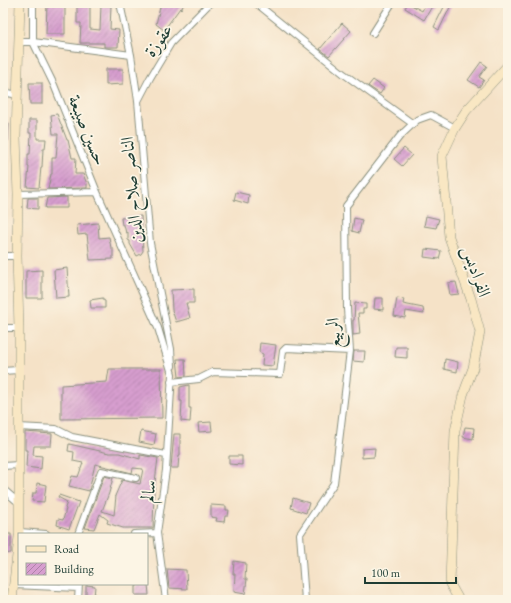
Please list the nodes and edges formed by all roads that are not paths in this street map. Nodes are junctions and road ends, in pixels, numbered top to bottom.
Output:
1 (20, 3) edge
2 (34, 3) edge
3 (120, 3) edge
4 (210, 3) edge
5 (256, 3) edge
6 (392, 3) edge
7 (373, 33) dead end
8 (20, 42) junction
9 (33, 42) junction
10 (131, 55) junction
11 (508, 65) edge
12 (3, 92) edge
13 (18, 95) junction
14 (138, 101) junction
15 (413, 124) junction
16 (455, 128) junction
17 (97, 192) junction
18 (18, 194) junction
19 (3, 256) edge
20 (17, 256) junction
21 (3, 328) edge
22 (19, 328) junction
23 (350, 351) junction
24 (18, 370) junction
25 (3, 371) edge
26 (172, 374) junction
27 (171, 384) junction
28 (18, 427) junction
29 (166, 455) junction
30 (19, 465) junction
31 (3, 466) edge
32 (136, 478) dead end
33 (3, 489) edge
34 (19, 503) junction
35 (157, 532) junction
36 (19, 533) edge
37 (78, 533) edge
38 (146, 533) edge
39 (18, 544) edge
40 (14, 584) junction
41 (18, 584) edge
42 (46, 585) edge
43 (78, 586) edge
44 (12, 600) edge
45 (78, 600) edge
46 (166, 600) edge
47 (305, 600) edge
48 (459, 600) edge

1 - 8 street
2 - 9 street
3 - 10 street, الناصر صلاح الدين
4 - 14 street, عقوزة
5 - 15 street
6 - 7 street
8 - 9 street
8 - 13 street
9 - 10 street
9 - 17 street, حسين صيبعة
10 - 14 street, الناصر صلاح الدين
11 - 16 street, الفراديس
12 - 13 street
13 - 18 street
14 - 26 street, الناصر صلاح الدين
15 - 16 street, الربيع
15 - 23 street, الربيع
16 - 48 street, الفراديس
17 - 18 street
17 - 26 street, حسين صيبعة
18 - 20 street
19 - 20 street
20 - 22 street
21 - 22 street
22 - 24 street
23 - 27 street
23 - 47 street, الربيع
24 - 25 street
24 - 28 street
26 - 27 street, حسين صيبعة
27 - 29 street, سالم
28 - 29 street
28 - 30 street
29 - 35 street, سالم
30 - 31 street
30 - 34 street
32 - 37 street
33 - 34 street
34 - 36 street
35 - 38 street
35 - 46 street, سالم
39 - 40 street
40 - 41 street
40 - 44 street
42 - 43 street
43 - 45 street

